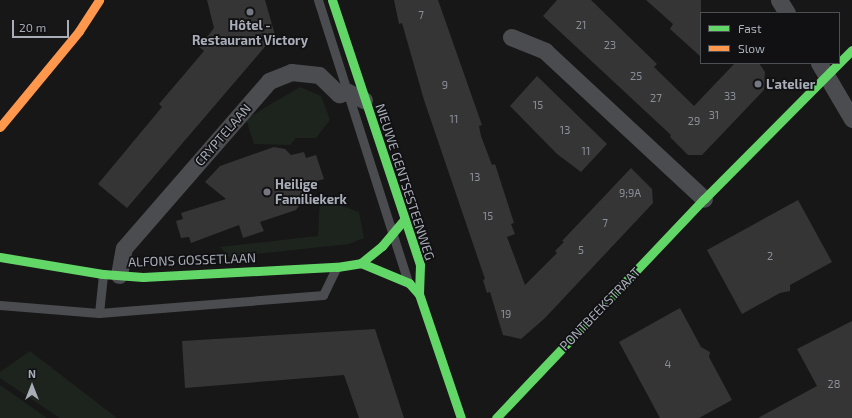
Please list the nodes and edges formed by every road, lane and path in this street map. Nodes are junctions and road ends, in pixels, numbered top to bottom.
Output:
1 (99, 0) edge
2 (318, 0) edge
3 (332, 0) edge
4 (779, 0) edge
5 (786, 12) edge
6 (511, 37) dead end
7 (852, 50) edge
8 (840, 58) edge
9 (832, 64) edge
10 (823, 70) edge
11 (348, 92) junction
12 (364, 100) junction
13 (852, 119) edge
14 (0, 127) edge
15 (704, 199) junction
16 (405, 219) junction
17 (392, 235) junction
18 (0, 257) edge
19 (361, 263) junction
20 (337, 267) junction
21 (111, 274) junction
22 (409, 283) junction
23 (419, 294) junction
24 (0, 305) edge
25 (99, 313) junction
26 (461, 418) edge
27 (496, 418) edge

1 - 14 main road
2 - 11 lane
3 - 12 main road, NIEUWE GENTSESTEENWEG
4 - 5 street
6 - 15 street
7 - 8 main road, PONTBEEKSTRAAT
9 - 10 main road, PONTBEEKSTRAAT
10 - 13 street
10 - 15 main road, PONTBEEKSTRAAT
11 - 12 street, CRYPTELAAN
11 - 17 lane
11 - 21 street, CRYPTELAAN
12 - 16 main road, NIEUWE GENTSESTEENWEG
15 - 27 main road, PONTBEEKSTRAAT
16 - 17 main road
16 - 23 main road, NIEUWE GENTSESTEENWEG
17 - 19 main road
17 - 22 lane
18 - 21 main road, ALFONS GOSSETLAAN
19 - 20 main road, ALFONS GOSSETLAAN
19 - 22 main road
20 - 21 main road, ALFONS GOSSETLAAN
20 - 25 lane
21 - 25 lane
22 - 23 main road
23 - 26 main road, NIEUWE GENTSESTEENWEG
24 - 25 lane

